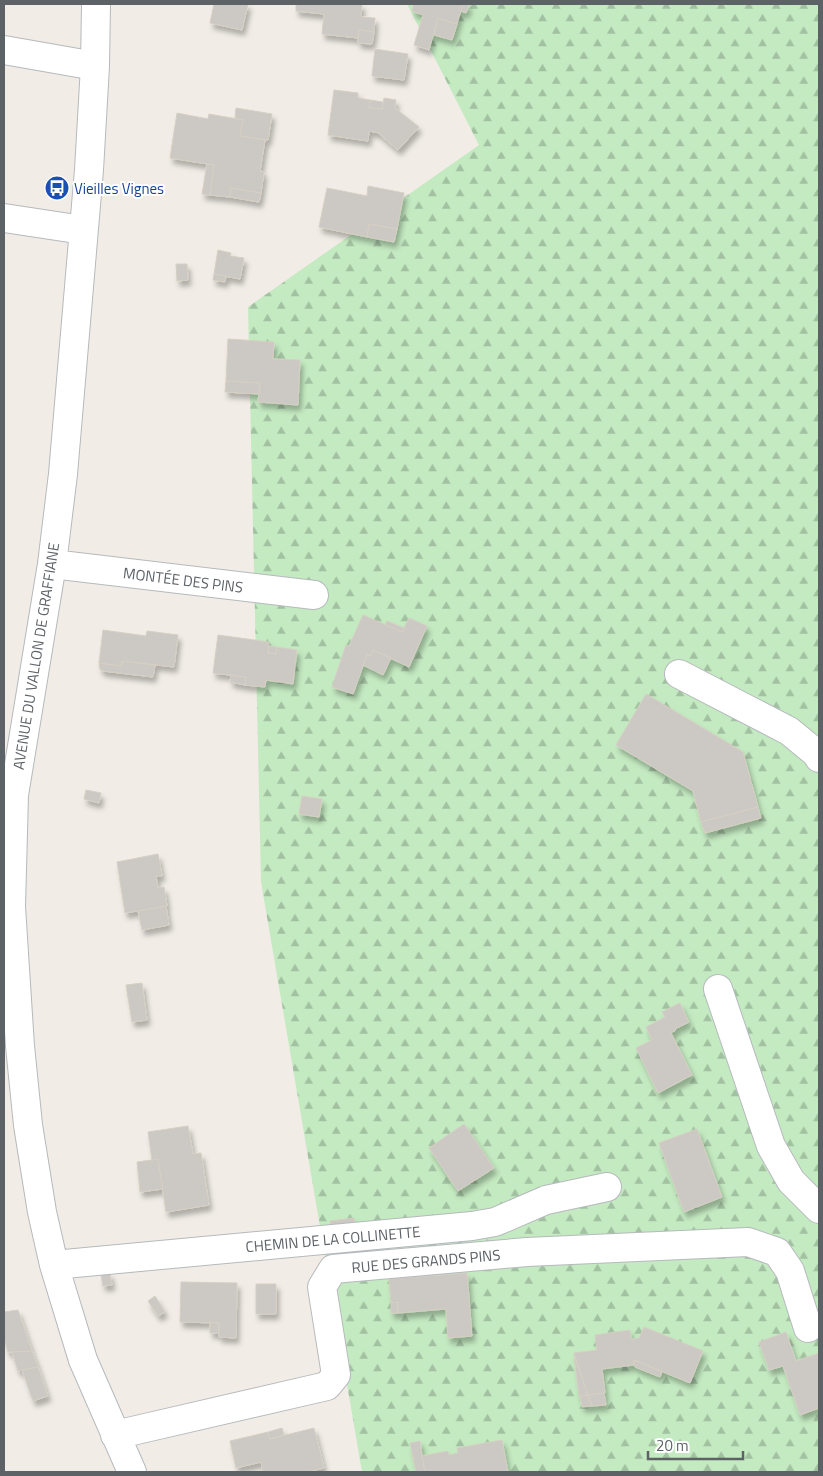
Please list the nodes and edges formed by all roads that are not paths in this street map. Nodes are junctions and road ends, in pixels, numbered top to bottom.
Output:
1 (96, 4) edge
2 (4, 50) edge
3 (95, 66) junction
4 (4, 218) edge
5 (84, 230) junction
6 (52, 564) junction
7 (314, 595) dead end
8 (679, 674) dead end
9 (819, 758) edge
10 (9, 795) edge
11 (718, 989) dead end
12 (607, 1186) dead end
13 (819, 1209) edge
14 (54, 1265) junction
15 (808, 1328) dead end
16 (115, 1435) junction
17 (132, 1472) edge

1 - 3 street, AVENUE DU VALLON DE GRAFFIANE
2 - 3 street
3 - 5 street, AVENUE DU VALLON DE GRAFFIANE
4 - 5 street
5 - 6 street, AVENUE DU VALLON DE GRAFFIANE
6 - 7 street, MONTÉE DES PINS
6 - 10 street, AVENUE DU VALLON DE GRAFFIANE
8 - 9 street
10 - 14 street, AVENUE DU VALLON DE GRAFFIANE
11 - 13 street
12 - 14 street, CHEMIN DE LA COLLINETTE
14 - 16 street, AVENUE DU VALLON DE GRAFFIANE
15 - 16 street, RUE DES GRANDS PINS
16 - 17 street, AVENUE DU VALLON DE GRAFFIANE

